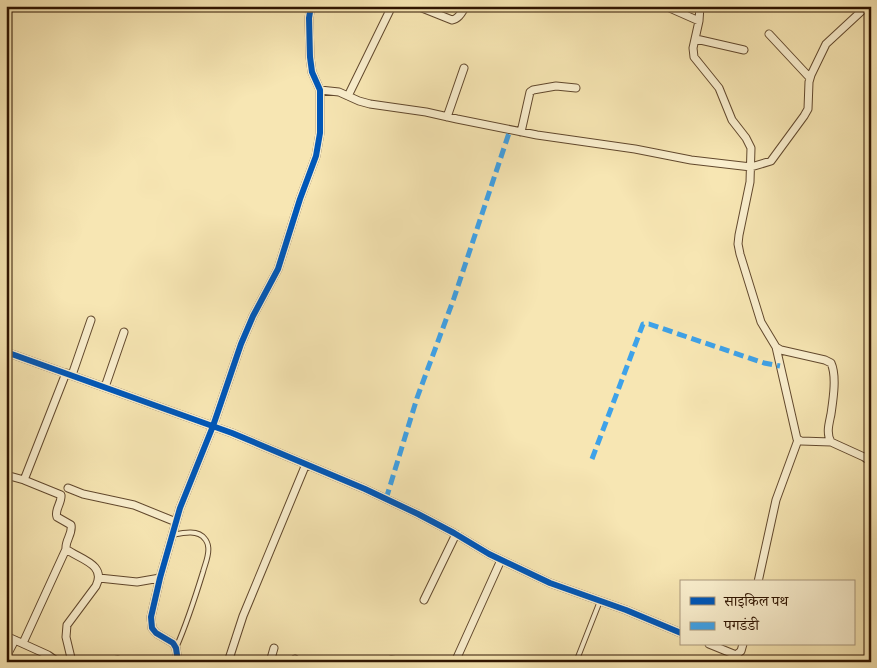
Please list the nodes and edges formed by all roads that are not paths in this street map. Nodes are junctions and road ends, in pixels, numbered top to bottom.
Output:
1 (311, 6) edge
2 (392, 6) edge
3 (417, 6) edge
4 (466, 6) edge
5 (665, 6) edge
6 (700, 6) edge
7 (867, 6) edge
8 (699, 21) junction
9 (769, 34) dead end
10 (696, 39) junction
11 (744, 50) dead end
12 (464, 68) dead end
13 (810, 78) junction
14 (576, 88) dead end
15 (320, 90) junction
16 (348, 96) junction
17 (447, 116) junction
18 (521, 132) junction
19 (750, 167) junction
20 (91, 320) dead end
21 (124, 332) dead end
22 (776, 347) junction
23 (6, 352) edge
24 (69, 374) junction
25 (105, 387) junction
26 (212, 426) junction
27 (798, 440) junction
28 (831, 442) junction
29 (871, 462) edge
30 (306, 464) junction
31 (6, 475) edge
32 (24, 480) junction
33 (68, 488) dead end
34 (176, 522) junction
35 (456, 534) junction
36 (172, 535) junction
37 (66, 549) junction
38 (501, 560) junction
39 (99, 578) junction
40 (160, 578) junction
41 (758, 580) edge
42 (424, 600) dead end
43 (600, 601) junction
44 (680, 632) edge
45 (6, 636) edge
46 (16, 640) junction
47 (23, 643) junction
48 (715, 646) edge
49 (742, 646) edge
50 (176, 648) junction
51 (274, 648) dead end
52 (6, 657) edge
53 (391, 660) dead end
54 (58, 662) edge
55 (72, 662) edge
56 (106, 662) edge
57 (125, 662) edge
58 (178, 662) edge
59 (228, 662) edge
60 (270, 662) edge
61 (408, 662) edge
62 (455, 662) edge
63 (576, 662) edge

1 - 15 street
2 - 16 street
3 - 4 street
5 - 8 street
6 - 8 street
7 - 13 street
8 - 10 street
9 - 13 street
10 - 11 street
10 - 19 street
12 - 17 street
13 - 19 street
14 - 18 street
15 - 16 street
15 - 26 street
16 - 17 street
17 - 18 street
18 - 19 street
19 - 22 street
20 - 24 street
21 - 25 street
22 - 27 street
22 - 28 street
23 - 24 street
24 - 25 street
24 - 32 street
25 - 26 street
26 - 30 street
26 - 34 street
27 - 28 street
27 - 41 street
28 - 29 street
30 - 35 street
30 - 59 street
31 - 32 street
32 - 37 street
33 - 34 street
34 - 36 street
35 - 38 street
35 - 42 street
36 - 40 street
36 - 50 lane
37 - 39 street
37 - 47 street
38 - 43 street
38 - 62 street
39 - 40 street
39 - 55 street
40 - 50 street
43 - 44 street
43 - 63 lane
45 - 46 street
46 - 47 street
46 - 52 street
47 - 54 street
48 - 49 street
50 - 58 street
51 - 60 street
53 - 61 street
56 - 57 street

